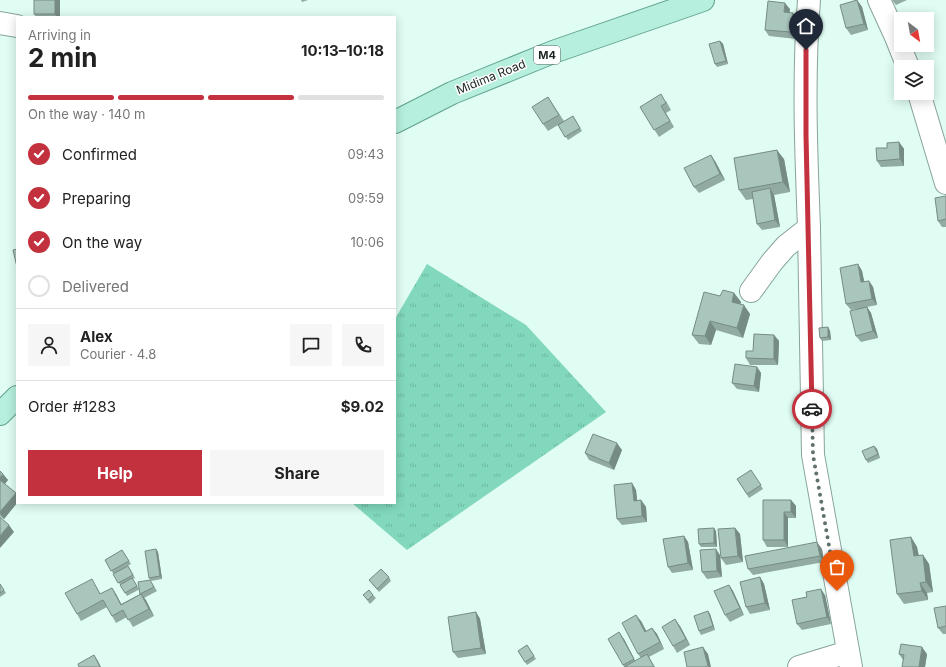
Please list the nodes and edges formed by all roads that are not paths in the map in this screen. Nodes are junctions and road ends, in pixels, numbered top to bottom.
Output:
1 (703, 0) edge
2 (809, 0) edge
3 (879, 0) edge
4 (0, 23) edge
5 (16, 26) edge
6 (905, 60) edge
7 (921, 100) edge
8 (396, 122) edge
9 (946, 183) edge
10 (808, 228) junction
11 (751, 292) dead end
12 (16, 398) edge
13 (0, 414) edge
14 (849, 659) edge
15 (799, 667) edge

1 - 8 main road, Midima Road / M4
2 - 10 street
3 - 6 street
4 - 5 street
7 - 9 street
10 - 11 street
10 - 14 street
12 - 13 main road
14 - 15 street

